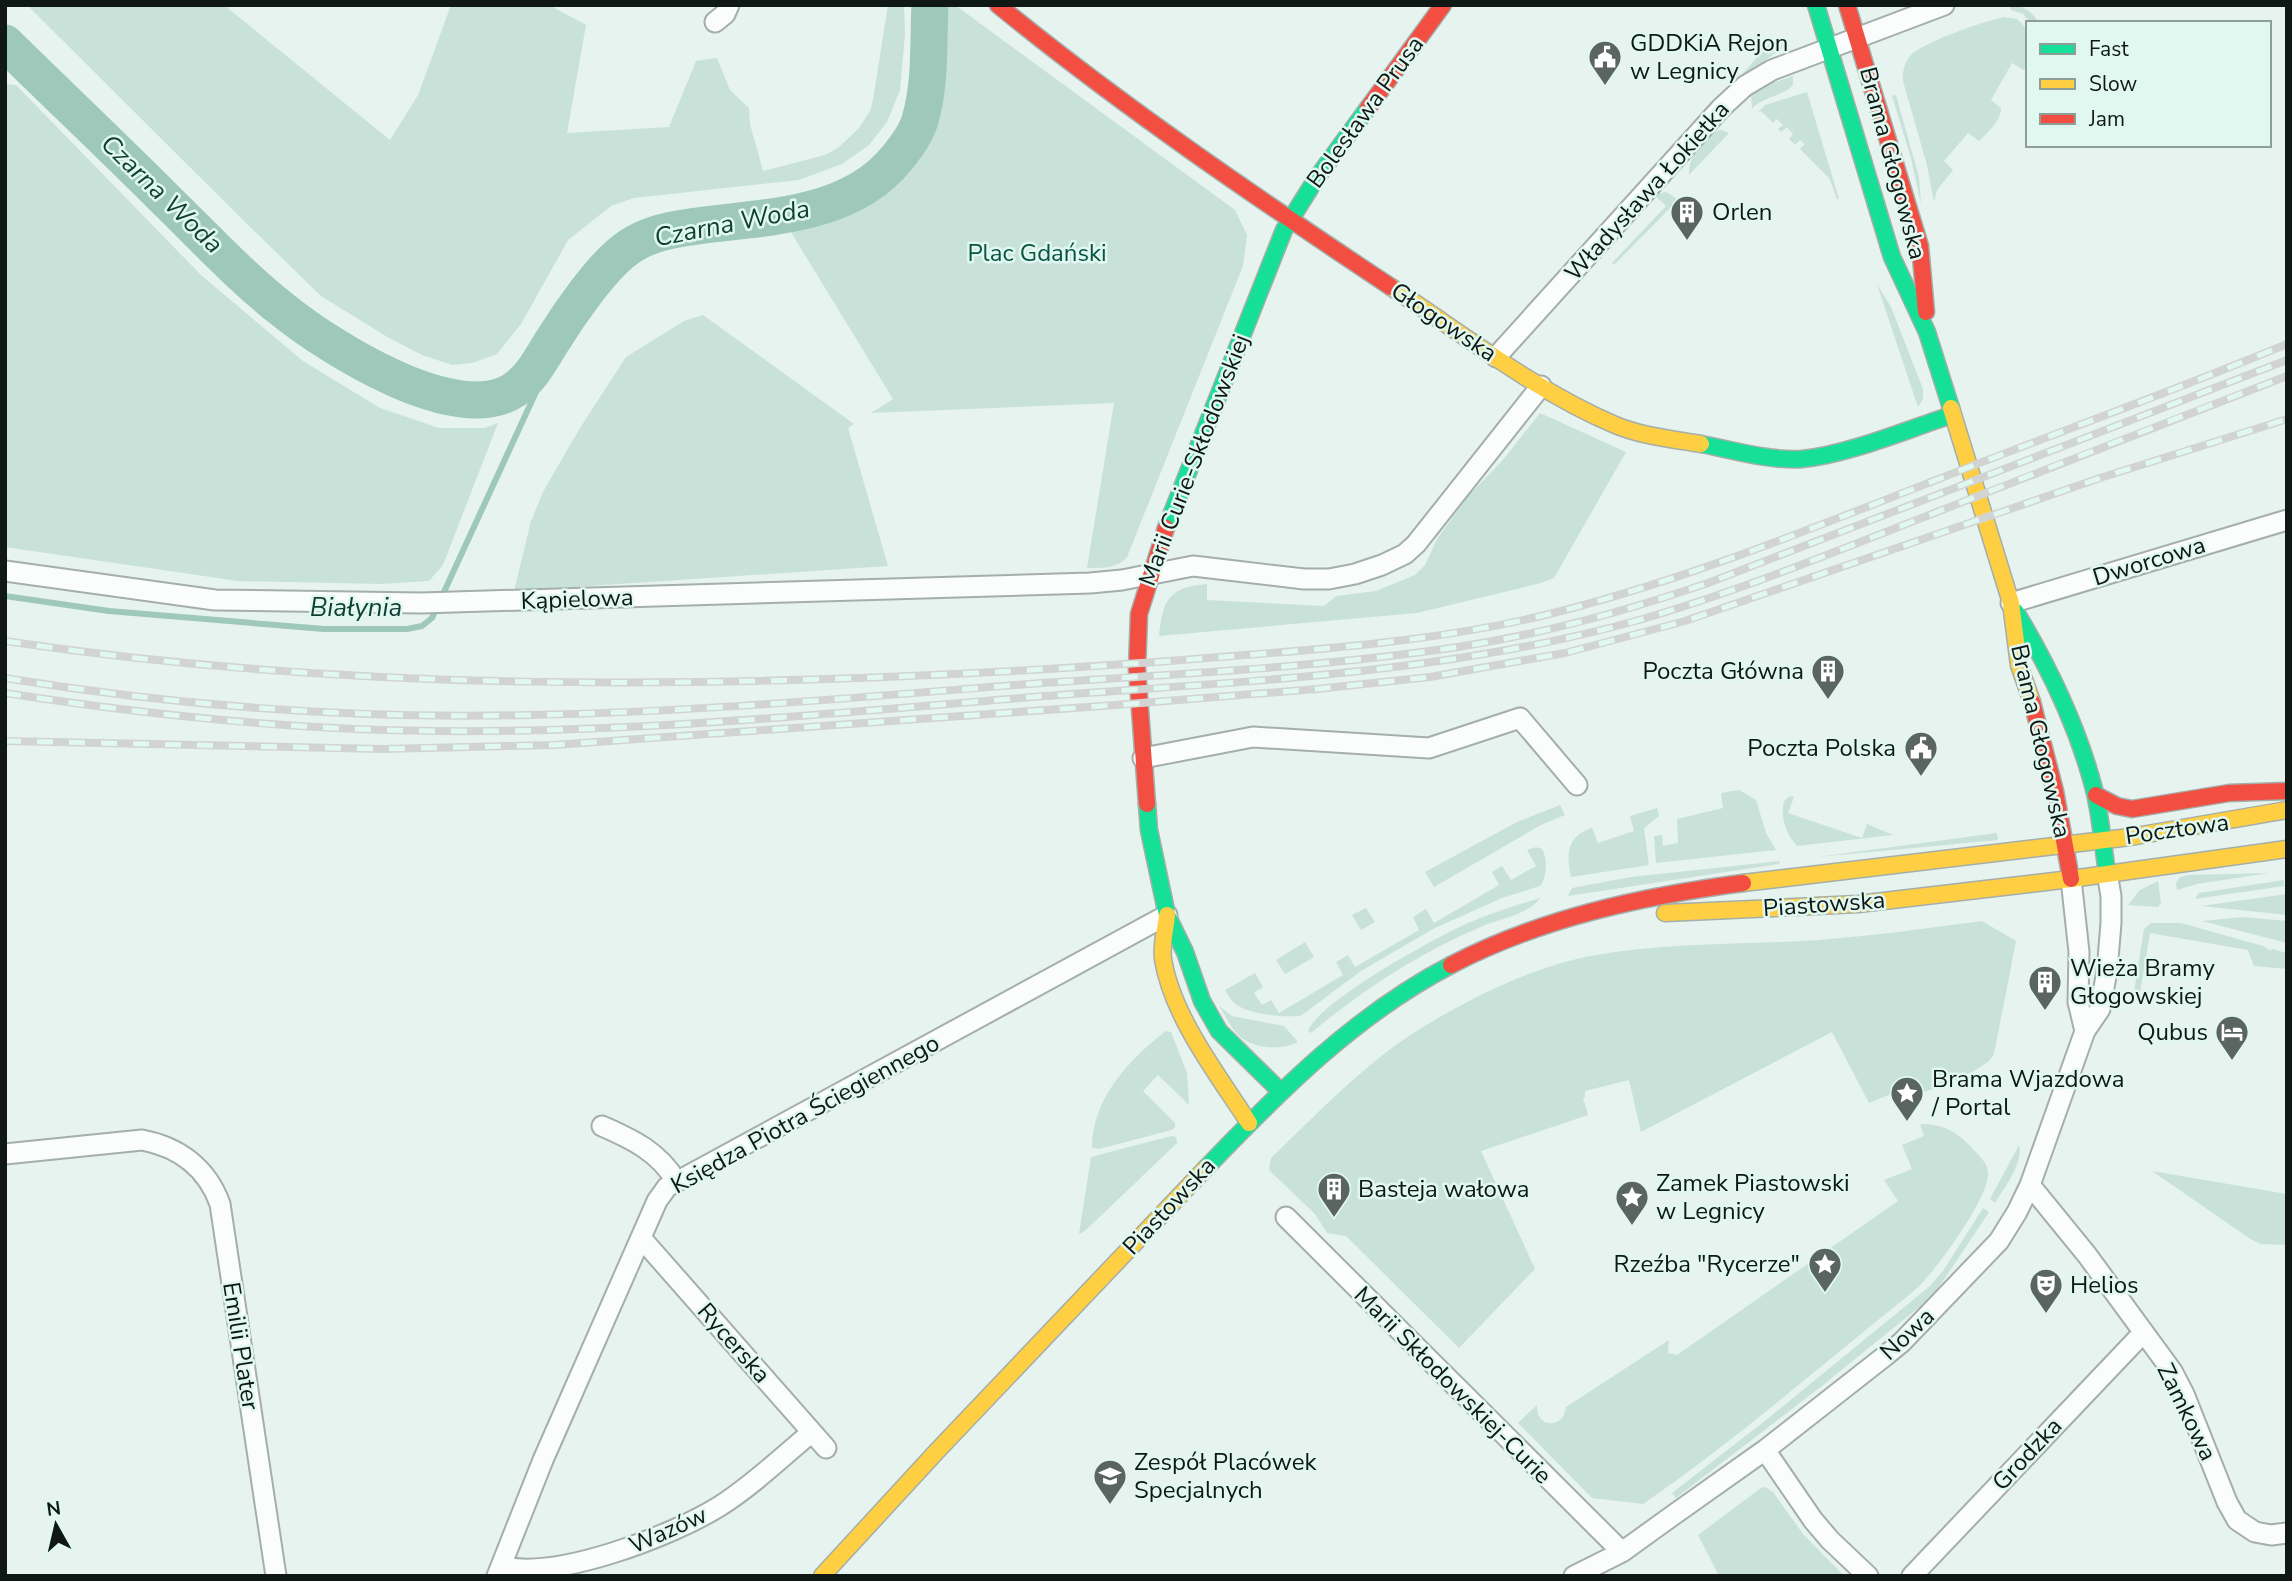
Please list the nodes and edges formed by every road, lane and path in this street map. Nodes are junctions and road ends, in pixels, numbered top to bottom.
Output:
1 (729, 5) edge
2 (1443, 5) edge
3 (1816, 5) edge
4 (1847, 5) edge
5 (1944, 5) edge
6 (1003, 7) edge
7 (715, 22) dead end
8 (1857, 37) junction
9 (1828, 50) junction
10 (1290, 220) junction
11 (1927, 332) junction
12 (1496, 357) junction
13 (1541, 386) junction
14 (1952, 415) junction
15 (2287, 520) edge
16 (5, 571) edge
17 (1149, 574) junction
18 (2011, 603) junction
19 (1143, 758) junction
20 (1577, 785) dead end
21 (2287, 792) edge
22 (2096, 795) junction
23 (2287, 810) edge
24 (2102, 840) junction
25 (2066, 844) junction
26 (2287, 849) edge
27 (2107, 873) junction
28 (2071, 880) junction
29 (1167, 915) junction
30 (1577, 917) junction
31 (2085, 1031) junction
32 (1280, 1091) junction
33 (1249, 1123) junction
34 (602, 1126) dead end
35 (5, 1154) edge
36 (676, 1181) junction
37 (2030, 1185) junction
38 (1286, 1217) dead end
39 (642, 1238) junction
40 (2143, 1332) junction
41 (812, 1432) junction
42 (826, 1448) dead end
43 (1765, 1450) junction
44 (2287, 1533) edge
45 (1622, 1552) junction
46 (499, 1571) edge
47 (276, 1576) edge
48 (822, 1576) edge
49 (1574, 1576) edge
50 (1599, 1576) edge
51 (1868, 1576) edge
52 (1912, 1576) edge

1 - 7 street
2 - 10 main road, Bolesława Prusa
3 - 9 main road, Brama Głogowska
4 - 8 main road, Brama Głogowska
5 - 8 street, Władysława Łokietka
6 - 10 main road, Głogowska
8 - 9 street, Władysława Łokietka
8 - 11 main road, Brama Głogowska
9 - 11 main road, Brama Głogowska
9 - 12 street, Władysława Łokietka
10 - 12 main road, Głogowska
10 - 17 main road, Marii Curie-Skłodowskiej
11 - 14 main road, Brama Głogowska
12 - 13 main road, Głogowska
13 - 14 main road, Głogowska
13 - 17 street
14 - 18 main road, Brama Głogowska
15 - 18 street, Dworcowa
16 - 17 street, Kąpielowa
17 - 19 main road, Marii Curie-Skłodowskiej
18 - 22 main road, Brama Głogowska
18 - 25 main road, Brama Głogowska
19 - 20 street
19 - 29 main road, Marii Curie-Skłodowskiej
21 - 22 main road
22 - 24 main road, Brama Głogowska
23 - 24 main road, Pocztowa
24 - 25 main road, Pocztowa
24 - 27 main road, Brama Głogowska
25 - 28 main road, Brama Głogowska
25 - 30 main road, Piastowska
26 - 27 main road, Pocztowa
27 - 28 main road, Pocztowa
27 - 31 street, Nowa
28 - 30 main road, Piastowska
28 - 31 street
29 - 32 main road, Marii Curie-Skłodowskiej
29 - 33 main road, Marii Curie-Skłodowskiej
29 - 36 street, Księdza Piotra Ściegiennego
30 - 32 main road, Piastowska
31 - 37 street, Nowa
32 - 33 main road, Piastowska
33 - 48 main road, Piastowska
34 - 36 street
35 - 47 street, Emilii Plater
36 - 39 street, Księdza Piotra Ściegiennego
37 - 40 street, Zamkowa
37 - 43 street, Nowa
38 - 45 street, Marii Skłodowskiej-Curie
39 - 41 street, Rycerska
39 - 46 street, Księdza Piotra Ściegiennego
40 - 44 street, Zamkowa
40 - 52 street, Grodzka
41 - 42 street, Rycerska
41 - 46 street, Wazów
43 - 45 street, Nowa
43 - 51 street
45 - 49 street
45 - 50 street

